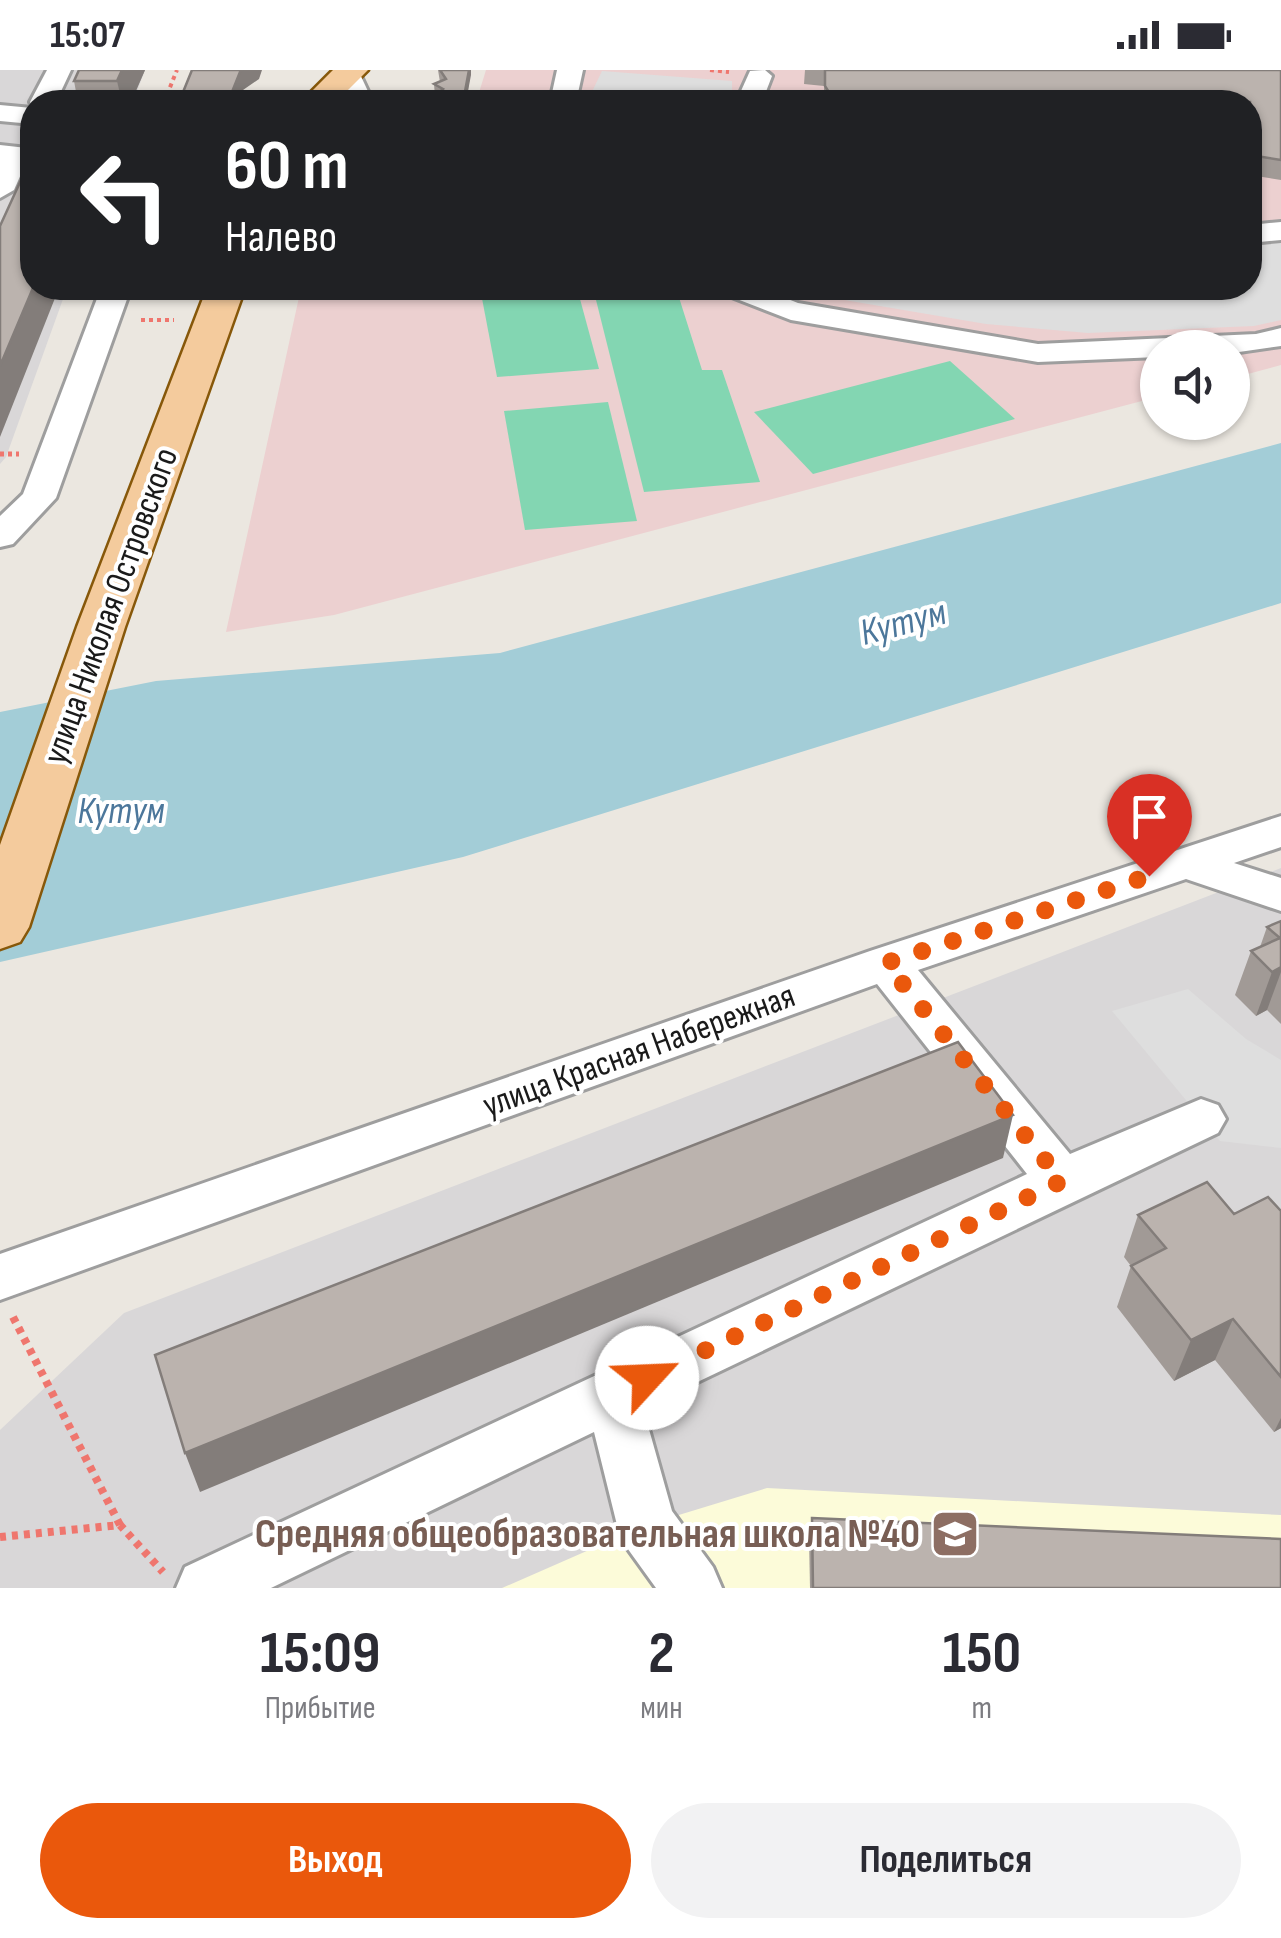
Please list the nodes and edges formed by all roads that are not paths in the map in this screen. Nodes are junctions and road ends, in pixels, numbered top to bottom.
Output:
1 (759, 76) dead end
2 (754, 90) edge
3 (16, 154) edge
4 (0, 190) edge
5 (764, 300) edge
6 (111, 303) edge
7 (220, 304) edge
8 (1281, 338) edge
9 (0, 536) edge
10 (1281, 830) edge
11 (1187, 864) junction
12 (1281, 895) edge
13 (0, 927) edge
14 (886, 963) junction
15 (1202, 1119) dead end
16 (1062, 1181) junction
17 (4, 1293) edge
18 (612, 1394) junction
19 (186, 1582) edge
20 (692, 1588) edge

1 - 2 street
3 - 4 street
5 - 8 street
6 - 9 street
7 - 13 main road, улица Николая Островского
10 - 11 street, улица Красная Набережная
11 - 12 street
11 - 14 street, улица Красная Набережная
14 - 16 street
14 - 17 street, улица Красная Набережная
15 - 16 street
16 - 18 street
18 - 19 street
18 - 20 street

